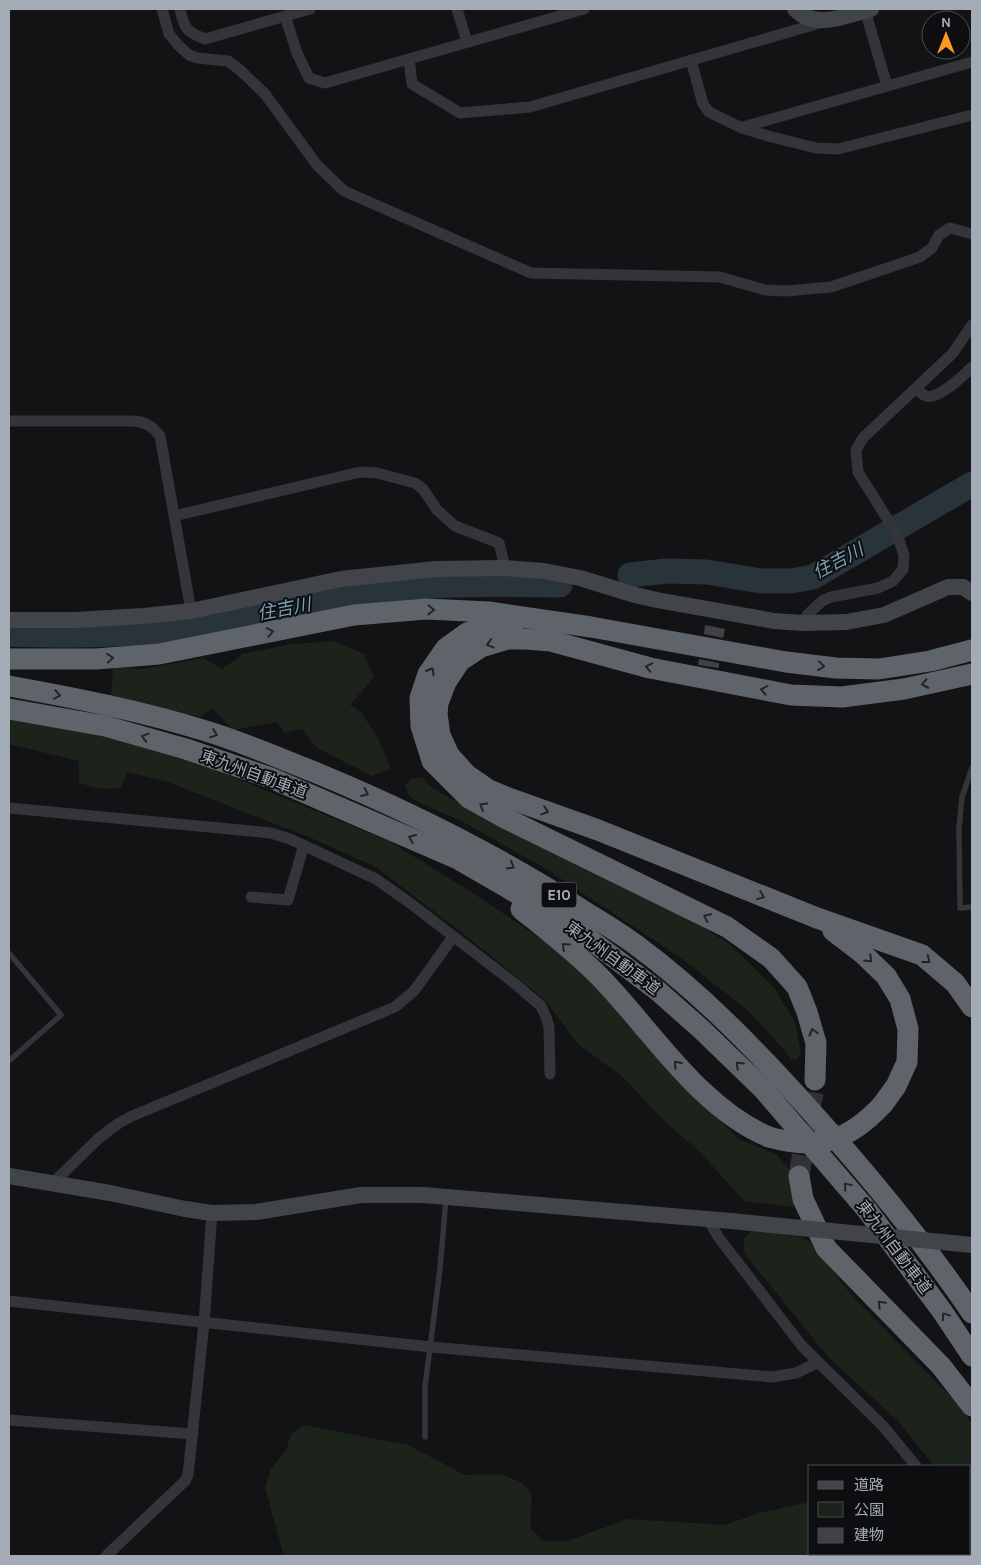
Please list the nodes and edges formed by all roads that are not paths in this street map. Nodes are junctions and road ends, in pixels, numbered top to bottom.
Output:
1 (162, 9) edge
2 (180, 9) edge
3 (310, 9) edge
4 (457, 9) edge
5 (584, 9) edge
6 (790, 9) edge
7 (795, 9) edge
8 (868, 10) edge
9 (285, 16) junction
10 (834, 19) junction
11 (796, 30) junction
12 (467, 42) junction
13 (409, 59) junction
14 (691, 60) junction
15 (972, 62) edge
16 (888, 86) junction
17 (972, 114) edge
18 (742, 128) junction
19 (972, 234) edge
20 (972, 325) edge
21 (972, 367) edge
22 (916, 389) junction
23 (9, 421) edge
24 (174, 516) junction
25 (505, 568) junction
26 (972, 593) edge
27 (191, 611) junction
28 (9, 620) edge
29 (803, 623) junction
30 (591, 627) junction
31 (972, 650) edge
32 (9, 659) edge
33 (972, 674) edge
34 (9, 686) edge
35 (9, 709) edge
36 (972, 768) edge
37 (9, 808) edge
38 (304, 845) junction
39 (456, 858) junction
40 (251, 897) dead end
41 (972, 906) edge
42 (817, 918) junction
43 (453, 937) junction
44 (9, 953) edge
45 (972, 1007) edge
46 (9, 1060) edge
47 (550, 1074) dead end
48 (815, 1080) tunnel mouth
49 (9, 1176) edge
50 (800, 1176) tunnel mouth
51 (53, 1184) junction
52 (446, 1197) junction
53 (212, 1213) junction
54 (708, 1219) junction
55 (972, 1245) edge
56 (9, 1301) edge
57 (972, 1313) edge
58 (204, 1322) junction
59 (431, 1347) junction
60 (972, 1356) edge
61 (817, 1363) junction
62 (972, 1406) edge
63 (9, 1420) edge
64 (193, 1434) junction
65 (425, 1437) dead end
66 (915, 1465) edge
67 (106, 1556) edge

1 - 19 street
2 - 9 street
3 - 9 street
4 - 12 street
5 - 12 street
6 - 11 street
7 - 10 street
8 - 10 street
8 - 16 street
9 - 13 street
10 - 11 street
11 - 14 street
12 - 13 street
13 - 14 street
14 - 18 street
15 - 16 street
16 - 18 street
17 - 18 street
20 - 22 street
21 - 22 street
22 - 29 street
23 - 24 street
24 - 25 street
24 - 27 street
25 - 27 street
25 - 29 street
26 - 29 street
27 - 28 street
30 -> 31 highway
32 -> 30 highway
48 -> 30 highway
33 -> 42 highway
34 -> 57 highway, 東九州自動車道 / E10
39 -> 35 highway, 東九州自動車道 / E10
36 - 41 lane
37 - 38 street
38 - 40 street
38 - 43 street
42 -> 39 highway, bridge
60 -> 39 highway, 東九州自動車道 / E10
42 -> 45 highway
43 - 47 street
43 - 51 street
44 - 46 lane
49 - 51 street
62 -> 50 highway
51 - 53 street
52 - 53 street
52 - 54 street
52 - 59 lane
53 - 58 street
54 - 55 street, bridge
54 - 61 street
56 - 58 street
58 - 59 street
58 - 64 street
59 - 61 street
59 - 65 lane
61 - 66 street
63 - 64 street
64 - 67 street

